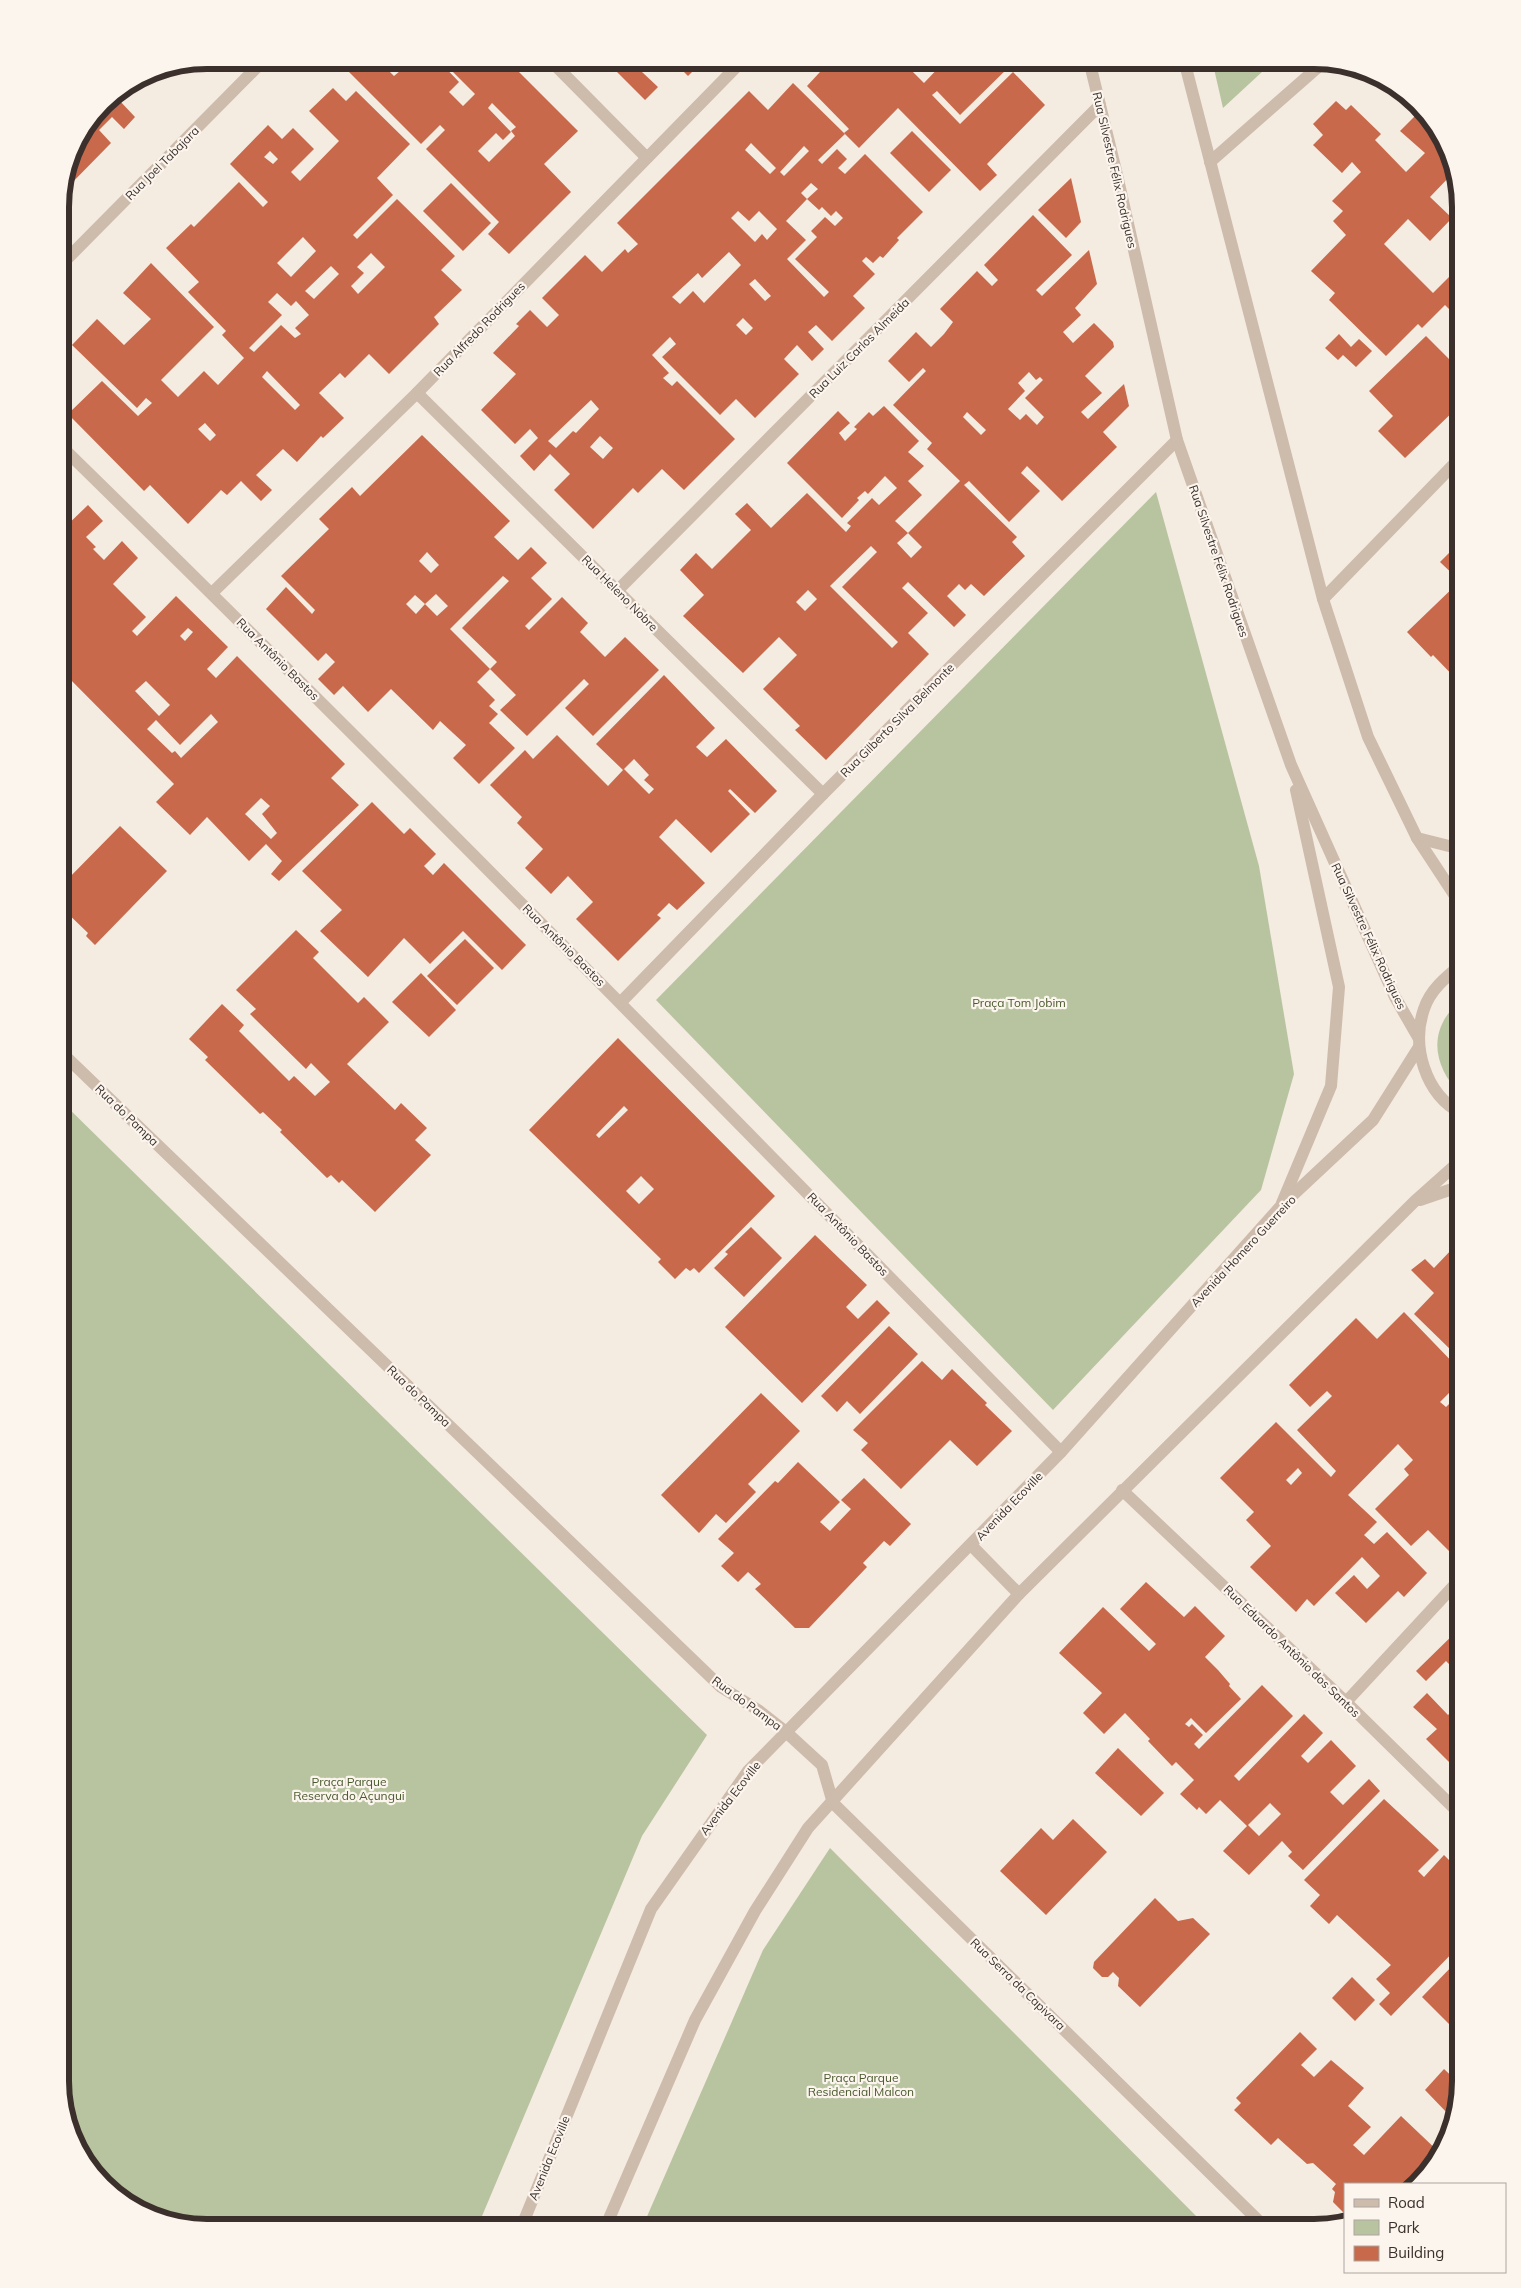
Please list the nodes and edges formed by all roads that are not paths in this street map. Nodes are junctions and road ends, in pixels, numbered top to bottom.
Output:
1 (255, 69) edge
2 (559, 69) edge
3 (734, 69) edge
4 (1091, 69) edge
5 (1186, 69) edge
6 (1316, 69) edge
7 (1100, 105) junction
8 (646, 157) junction
9 (1210, 162) junction
10 (69, 257) edge
11 (417, 393) junction
12 (1177, 440) junction
13 (69, 454) edge
14 (1452, 466) edge
15 (618, 590) junction
16 (212, 593) junction
17 (1323, 599) junction
18 (1291, 766) junction
19 (823, 794) junction
20 (1416, 838) junction
21 (1452, 847) edge
22 (1452, 892) edge
23 (1452, 972) edge
24 (620, 1002) junction
25 (1418, 1042) junction
26 (69, 1060) edge
27 (1452, 1105) edge
28 (1452, 1168) edge
29 (1452, 1189) edge
30 (1415, 1201) junction
31 (1280, 1208) junction
32 (1061, 1452) junction
33 (1122, 1490) junction
34 (972, 1545) junction
35 (1452, 1588) edge
36 (1019, 1594) junction
37 (1346, 1702) junction
38 (786, 1732) junction
39 (832, 1802) junction
40 (1452, 1806) edge
41 (525, 2219) edge
42 (609, 2219) edge
43 (1257, 2219) edge

1 - 10 street, Rua Joel Tabajara
2 - 8 street
3 - 8 street, Rua Alfredo Rodrigues
4 - 7 street, Rua Silvestre Félix Rodrigues
5 - 9 street
6 - 9 street
7 - 12 street, Rua Silvestre Félix Rodrigues
7 - 15 street, Rua Luiz Carlos Almeida
8 - 11 street, Rua Alfredo Rodrigues
9 - 17 street
11 - 15 street, Rua Heleno Nobre
11 - 16 street, Rua Alfredo Rodrigues
12 - 18 street, Rua Silvestre Félix Rodrigues
12 - 19 street, Rua Gilberto Silva Belmonte
13 - 16 street, Rua Antônio Bastos
14 - 17 street
15 - 19 street, Rua Heleno Nobre
16 - 24 street, Rua Antônio Bastos
17 - 20 street
18 - 25 street, Rua Silvestre Félix Rodrigues
18 - 31 street
19 - 24 street, Rua Gilberto Silva Belmonte
20 - 21 street
20 - 22 street
23 - 25 street
24 - 32 street, Rua Antônio Bastos
25 - 27 street
25 - 31 street, Avenida Homero Guerreiro
26 - 38 street, Rua do Pampa
28 - 30 street
29 - 30 street
30 - 33 street
31 - 32 street, Avenida Homero Guerreiro
32 - 34 street, Avenida Ecoville
33 - 36 street
33 - 37 street, Rua Eduardo Antônio dos Santos
34 - 36 street
34 - 38 street, Avenida Ecoville
35 - 37 street
36 - 39 street
37 - 40 street, Rua Eduardo Antônio dos Santos
38 - 39 street
38 - 41 street, Avenida Ecoville
39 - 42 street
39 - 43 street, Rua Serra da Capivara

